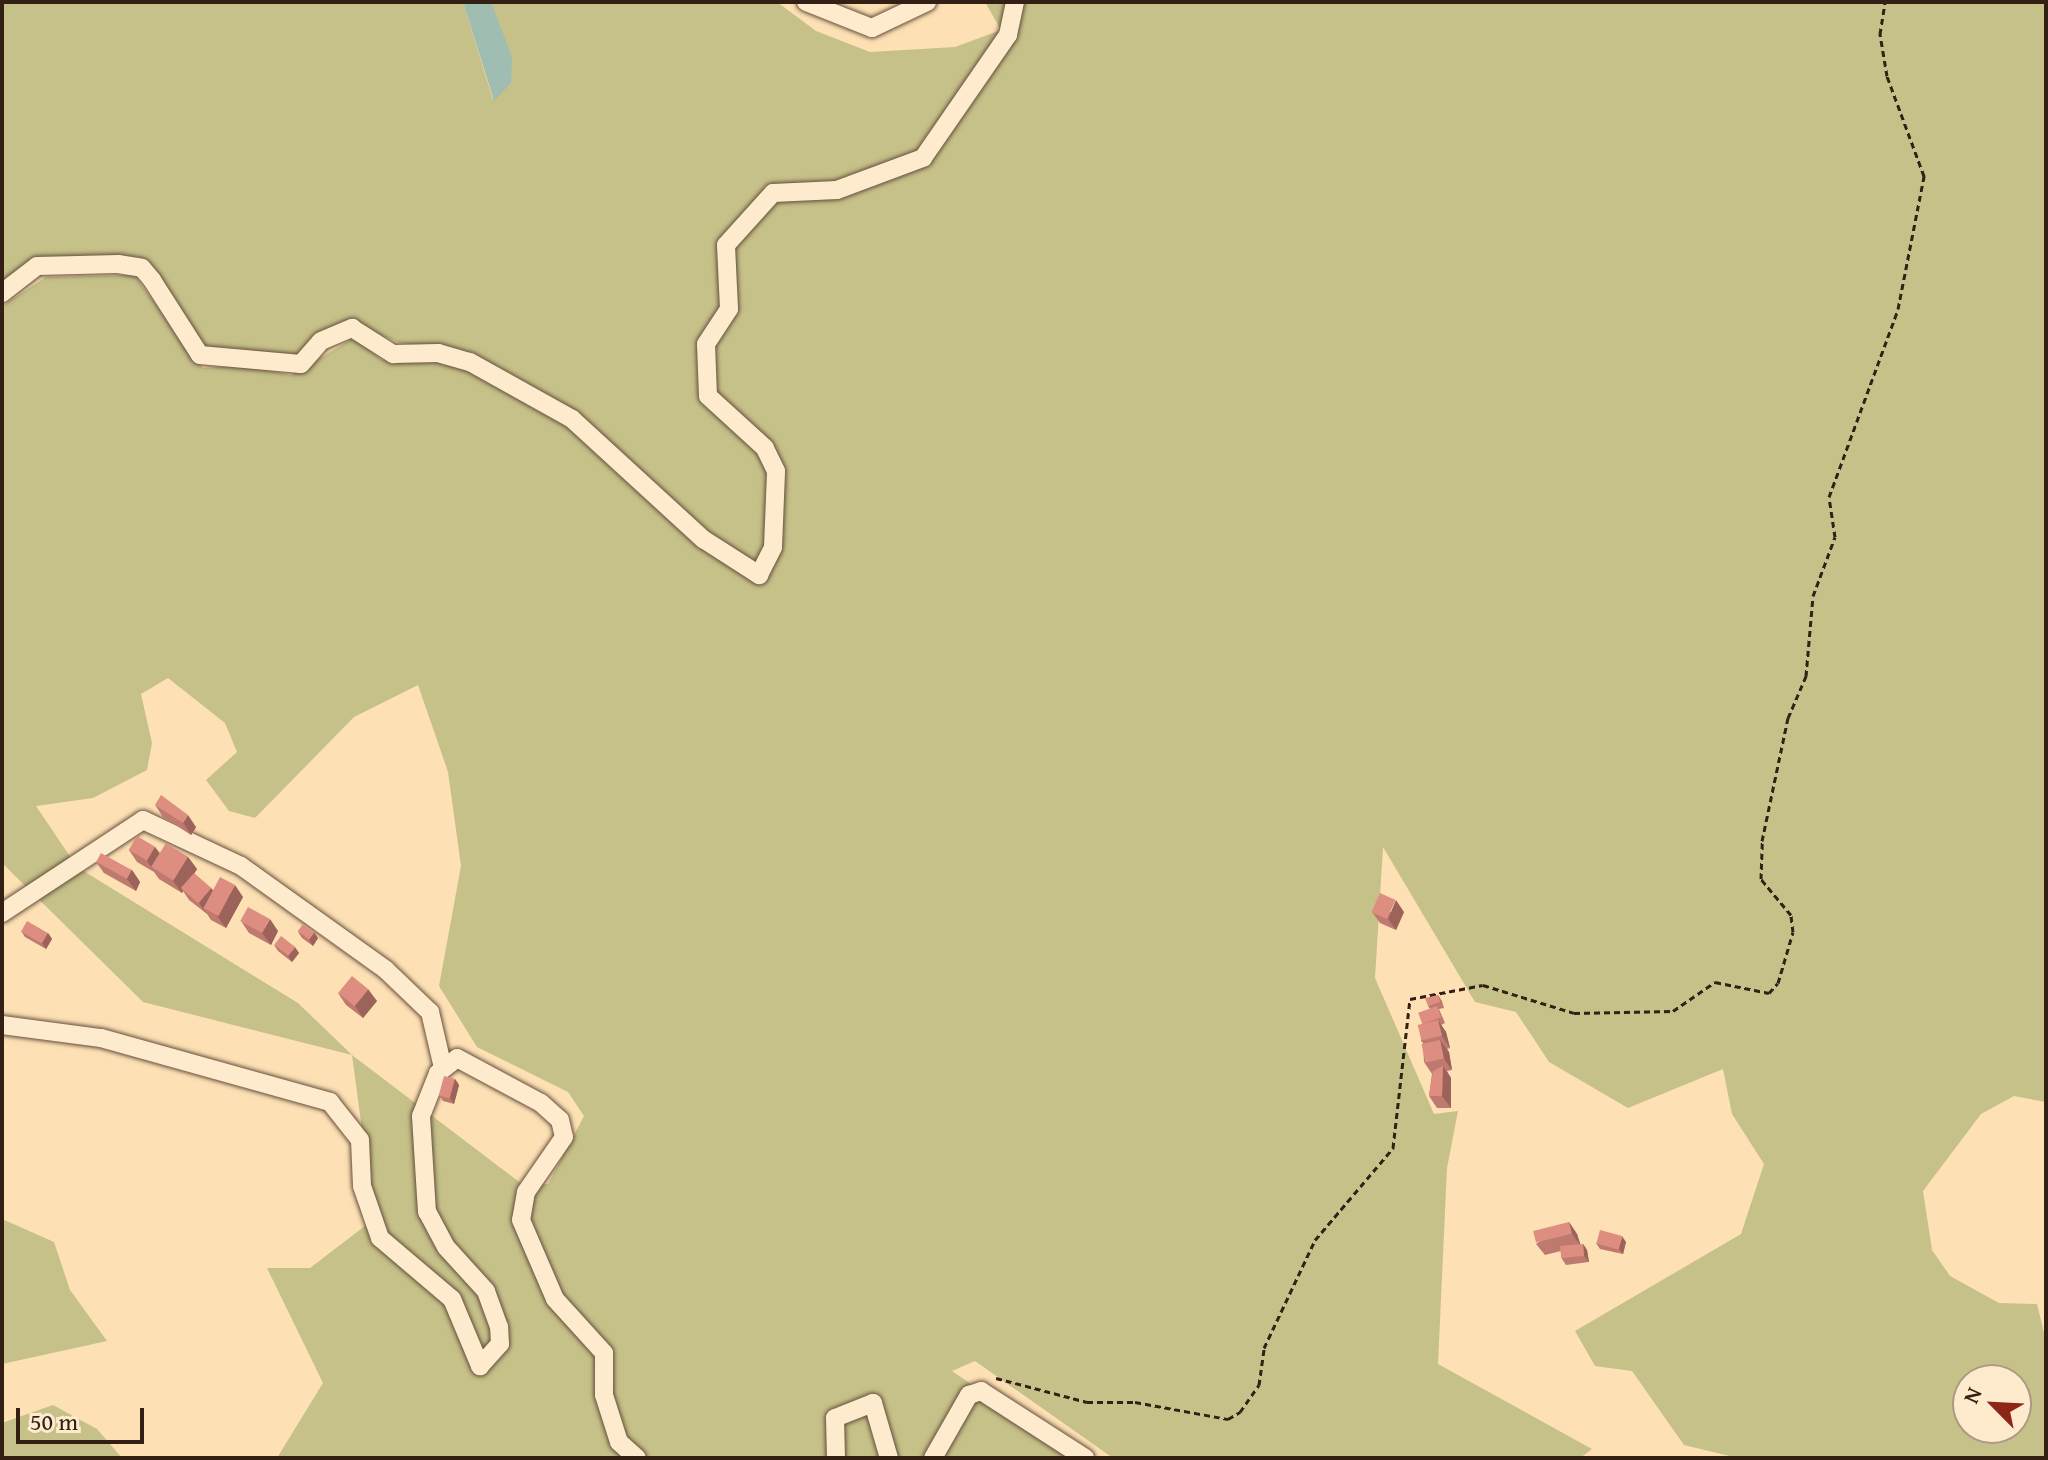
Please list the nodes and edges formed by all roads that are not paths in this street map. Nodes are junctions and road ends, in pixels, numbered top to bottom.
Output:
1 (806, 2) edge
2 (927, 2) edge
3 (1015, 2) edge
4 (2, 293) edge
5 (2, 913) edge
6 (2, 1025) edge
7 (443, 1068) junction
8 (637, 1458) edge
9 (836, 1458) edge
10 (889, 1458) edge
11 (933, 1458) edge
12 (1085, 1458) edge

1 - 2 street
3 - 4 street
5 - 7 street
6 - 7 street
7 - 8 street
9 - 10 street
11 - 12 street

